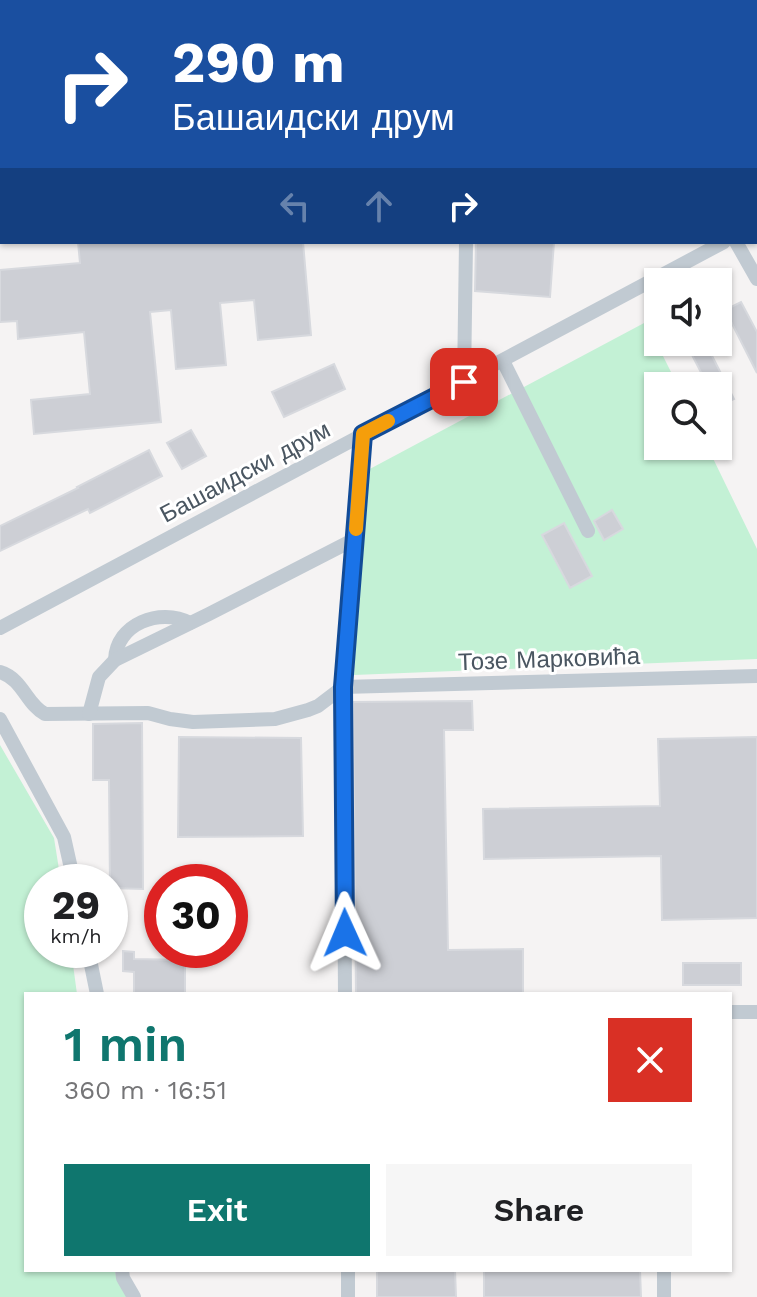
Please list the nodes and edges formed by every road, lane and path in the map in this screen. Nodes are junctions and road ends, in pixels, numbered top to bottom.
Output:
1 (466, 244) edge
2 (720, 244) edge
3 (737, 244) edge
4 (757, 279) edge
5 (503, 361) junction
6 (464, 382) junction
7 (363, 434) junction
8 (588, 531) dead end
9 (355, 539) junction
10 (190, 623) junction
11 (0, 628) edge
12 (115, 660) junction
13 (0, 672) edge
14 (757, 676) edge
15 (343, 687) junction
16 (89, 714) junction
17 (0, 719) edge
18 (70, 864) edge
19 (92, 968) edge
20 (97, 992) edge
21 (345, 992) edge
22 (732, 1012) edge
23 (757, 1012) edge
24 (122, 1272) edge
25 (348, 1272) edge
26 (664, 1272) edge
27 (134, 1297) edge
28 (348, 1297) edge
29 (664, 1297) edge

1 - 6 street
2 - 5 street, Башаидски друм
3 - 4 street
5 - 6 street, Башаидски друм
5 - 8 street
6 - 7 street, Башаидски друм
7 - 9 street
7 - 11 street, Башаидски друм
9 - 10 street
9 - 15 street
10 - 12 street
10 - 12 street
12 - 16 street
13 - 16 street
14 - 15 street, Тозе Марковића
15 - 16 street
15 - 21 street
17 - 18 street
19 - 20 street
22 - 23 street
24 - 27 street
25 - 28 street
26 - 29 street

